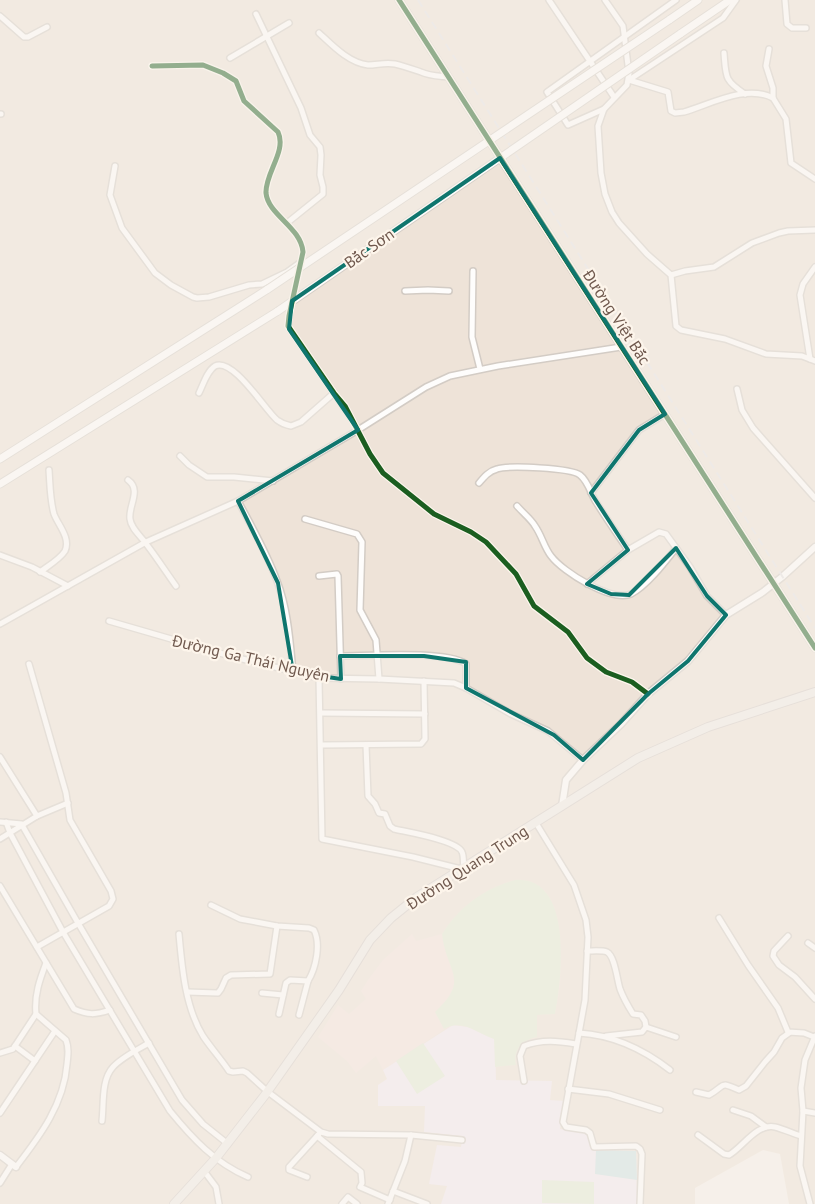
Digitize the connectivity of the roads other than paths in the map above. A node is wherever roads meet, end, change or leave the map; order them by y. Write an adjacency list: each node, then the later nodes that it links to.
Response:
1 (398, 0): 22 (street, Đường Việt Bắc)
2 (549, 0): 20 (street)
3 (606, 0): 16 (street)
4 (676, 0): 16 (street)
5 (698, 0): 47 (main road, Bắc Sơn, bridge)
6 (730, 0): 52 (main road, Bắc Sơn, bridge)
7 (736, 0): 23 (street)
8 (785, 0): 13 (street)
9 (256, 14): 15 (street)
10 (0, 16): 12 (street)
11 (289, 24): 15 (street)
12 (47, 27)
13 (806, 28)
14 (319, 33): 22 (street)
15 (267, 36): 19 (street); 30 (street)
16 (625, 37): 20 (street); 23 (street)
17 (769, 49): 26 (street)
18 (724, 53): 24 (street)
19 (230, 58)
20 (590, 61): 25 (street); 27 (street)
21 (152, 66): 30 (street)
22 (448, 77): 38 (street, Đường Việt Bắc)
23 (629, 80): 24 (street); 25 (street)
24 (745, 94): 26 (street)
25 (614, 97): 27 (street)
26 (773, 98): 29 (street)
27 (604, 109): 35 (street)
28 (115, 166): 32 (street)
29 (815, 179)
30 (287, 223): 32 (street)
31 (815, 230): 35 (street)
32 (301, 261): 43 (street)
33 (815, 267): 39 (street)
34 (473, 271): 40 (street)
35 (671, 274): 39 (street)
36 (449, 291): 37 (street)
37 (405, 292)
38 (621, 347): 40 (street); 44 (street, Đường Việt Bắc)
39 (812, 360)
40 (480, 369): 45 (street)
41 (737, 389): 54 (street)
42 (200, 393): 43 (street)
43 (334, 394): 45 (street)
44 (665, 414): 53 (street); 65 (street, Đường Việt Bắc)
45 (358, 430): 50 (street); 83 (street)
46 (180, 456): 50 (street)
47 (0, 459)
48 (49, 470): 63 (street)
49 (128, 480): 58 (street)
50 (274, 481): 55 (street)
51 (479, 483): 53 (street)
52 (0, 484)
53 (591, 493): 61 (street)
54 (815, 498)
55 (238, 502): 58 (street); 76 (street)
56 (517, 506): 66 (street)
57 (305, 518): 74 (street)
58 (146, 542): 67 (street); 68 (street)
59 (815, 547): 65 (street)
60 (676, 548): 61 (street); 66 (street); 69 (street)
61 (628, 550): 66 (street)
62 (0, 555): 63 (street)
63 (40, 572): 67 (street)
64 (319, 576): 73 (street)
65 (774, 583): 69 (street); 72 (street, Đường Việt Bắc)
66 (587, 584)
67 (68, 586): 71 (street)
68 (176, 586)
69 (726, 615): 83 (street)
70 (109, 621): 76 (street, Đường Ga Thái Nguyên)
71 (0, 624)
72 (815, 648)
73 (340, 656): 74 (street); 78 (street)
74 (378, 656): 79 (street); 81 (street)
75 (29, 664): 90 (street)
76 (293, 672): 77 (street, Đường Ga Thái Nguyên)
77 (319, 678): 78 (street, Đường Ga Thái Nguyên); 84 (street)
78 (341, 679): 79 (street, Đường Ga Thái Nguyên)
79 (379, 679): 80 (street, Đường Ga Thái Nguyên)
80 (424, 681): 81 (street, Đường Ga Thái Nguyên); 85 (street)
81 (466, 688): 89 (street, Đường Ga Thái Nguyên)
82 (815, 692): 91 (main road, Đường Quang Trung)
83 (648, 694): 89 (street)
84 (321, 713): 85 (street); 86 (street)
85 (425, 714): 87 (street)
86 (322, 745): 87 (street); 98 (street)
87 (366, 745): 98 (street)
88 (0, 757): 92 (street)
89 (583, 760): 91 (street)
90 (68, 803): 92 (street); 102 (street)
91 (562, 806): 94 (main road, Đường Quang Trung)
92 (37, 816): 95 (street)
93 (3, 822): 95 (street); 96 (street)
94 (536, 823): 98 (main road, Đường Quang Trung); 110 (street)
95 (22, 824): 96 (street); 102 (street)
96 (10, 833): 97 (street); 104 (street)
97 (0, 839)
98 (462, 869): 137 (main road, Đường Quang Trung)
99 (0, 886): 108 (street)
100 (211, 904): 103 (street)
101 (719, 918): 124 (street)
102 (78, 923): 104 (street); 128 (street)
103 (277, 926): 112 (street); 113 (street)
104 (63, 932): 108 (street); 117 (street)
105 (179, 934): 113 (street)
106 (788, 936): 116 (street)
107 (808, 943): 109 (street)
108 (38, 947): 111 (street)
109 (815, 948)
110 (587, 951): 121 (street); 123 (street)
111 (46, 963): 117 (street); 118 (street)
112 (308, 981): 115 (street); 120 (street)
113 (188, 992): 137 (street)
114 (262, 993): 115 (street)
115 (283, 995): 119 (street)
116 (815, 999)
117 (110, 1010): 131 (street)
118 (36, 1014): 122 (street); 130 (street)
119 (279, 1014)
120 (299, 1015)
121 (646, 1027): 125 (street); 127 (street)
122 (55, 1031): 133 (street); 154 (street)
123 (579, 1033): 125 (street); 129 (street)
124 (789, 1033): 126 (street); 138 (street)
125 (606, 1036): 134 (street)
126 (815, 1036): 141 (street)
127 (676, 1037)
128 (148, 1042): 131 (street); 151 (street)
129 (576, 1044): 135 (street); 136 (street)
130 (15, 1046): 132 (street); 133 (street)
131 (134, 1051): 144 (street); 153 (street)
132 (0, 1053)
133 (35, 1061): 142 (street)
134 (670, 1070)
135 (524, 1081)
136 (568, 1089): 139 (street); 166 (street)
137 (268, 1092): 146 (street); 151 (main road, Đường Quang Trung)
138 (696, 1092)
139 (660, 1110)
140 (733, 1110): 145 (street)
141 (803, 1111): 143 (street); 149 (street)
142 (0, 1113)
143 (815, 1113)
144 (102, 1121)
145 (766, 1127): 147 (street); 149 (street)
146 (319, 1134): 148 (street); 157 (street); 160 (street)
147 (698, 1134)
148 (411, 1135): 150 (street); 159 (street)
149 (801, 1136): 167 (street)
150 (462, 1140)
151 (228, 1144): 153 (main road, Đường Quang Trung)
152 (0, 1155): 154 (street)
153 (216, 1158): 155 (main road, Đường Quang Trung); 156 (street)
154 (14, 1166): 158 (street)
155 (204, 1171): 161 (main road, Đường Quang Trung); 162 (street)
156 (248, 1177)
157 (308, 1177)
158 (0, 1183)
159 (393, 1191): 160 (street); 165 (street)
160 (389, 1202)
161 (174, 1204)
162 (219, 1204)
163 (342, 1204): 164 (street)
164 (357, 1204)
165 (427, 1204)
166 (640, 1204)
167 (810, 1204)

